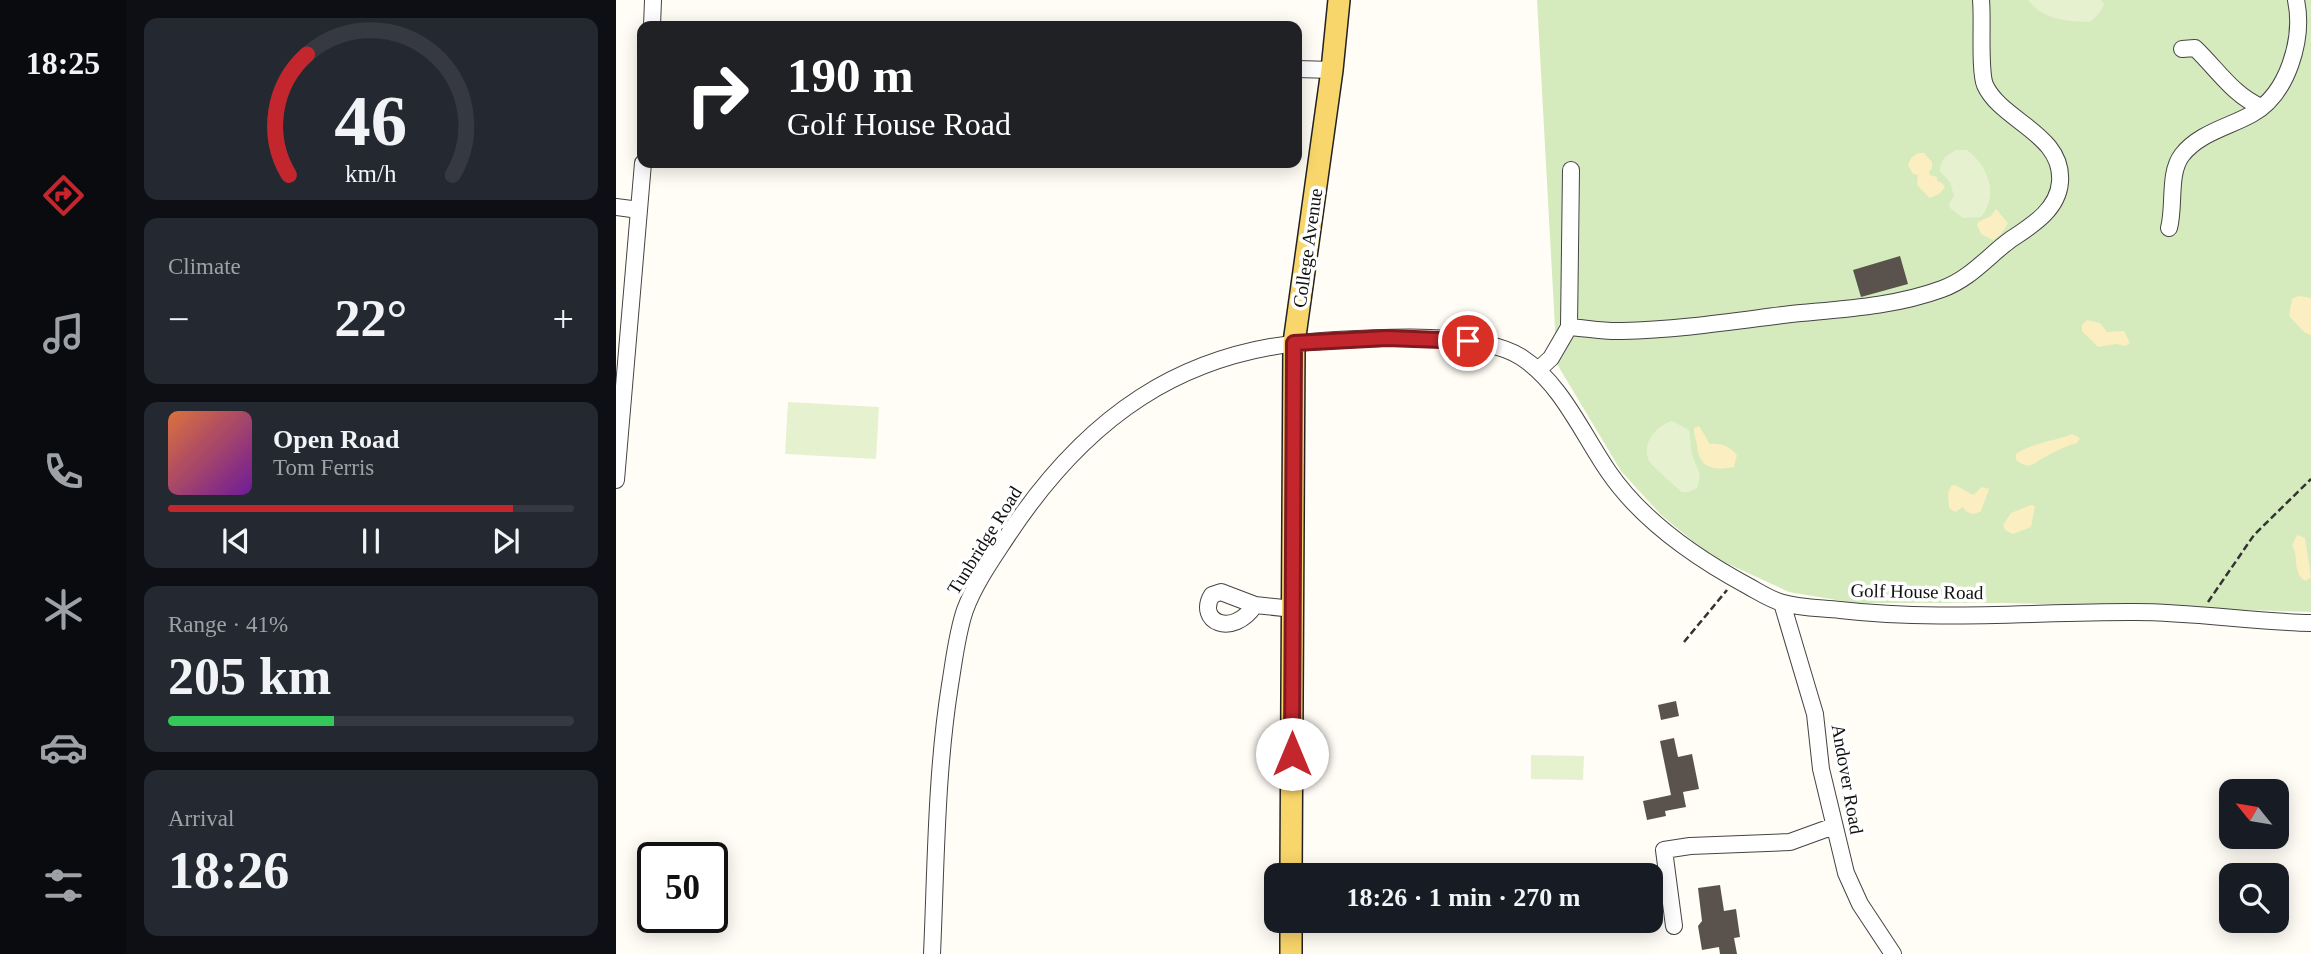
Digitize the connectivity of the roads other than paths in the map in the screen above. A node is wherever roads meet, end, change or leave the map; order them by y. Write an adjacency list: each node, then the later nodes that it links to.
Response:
1 (653, 0): 6 (street)
2 (1339, 0): 9 (main road, College Avenue)
3 (1981, 0): 16 (street)
4 (2302, 0): 5 (street); 10 (street)
5 (2311, 2)
6 (652, 21)
7 (2182, 49): 10 (street)
8 (1302, 69): 9 (street)
9 (1332, 70): 17 (main road, College Avenue)
10 (2261, 107): 15 (street)
11 (643, 168): 14 (street)
12 (1571, 170): 16 (street)
13 (616, 207): 14 (street)
14 (639, 210): 19 (street)
15 (2169, 228)
16 (1569, 327): 18 (street)
17 (1294, 343): 18 (street, Golf House Road); 22 (main road, College Avenue); 28 (street, Tunbridge Road)
18 (1538, 370): 20 (street, Golf House Road)
19 (616, 480)
20 (1782, 603): 23 (street, Golf House Road); 24 (street, Andover Road)
21 (1255, 606): 22 (street)
22 (1293, 609): 25 (main road, College Avenue)
23 (2311, 623)
24 (1834, 826): 26 (street); 30 (street, Andover Road)
25 (1292, 863)
26 (1674, 926)
27 (1291, 933): 29 (main road)
28 (932, 954)
29 (1291, 954)
30 (1893, 954)

